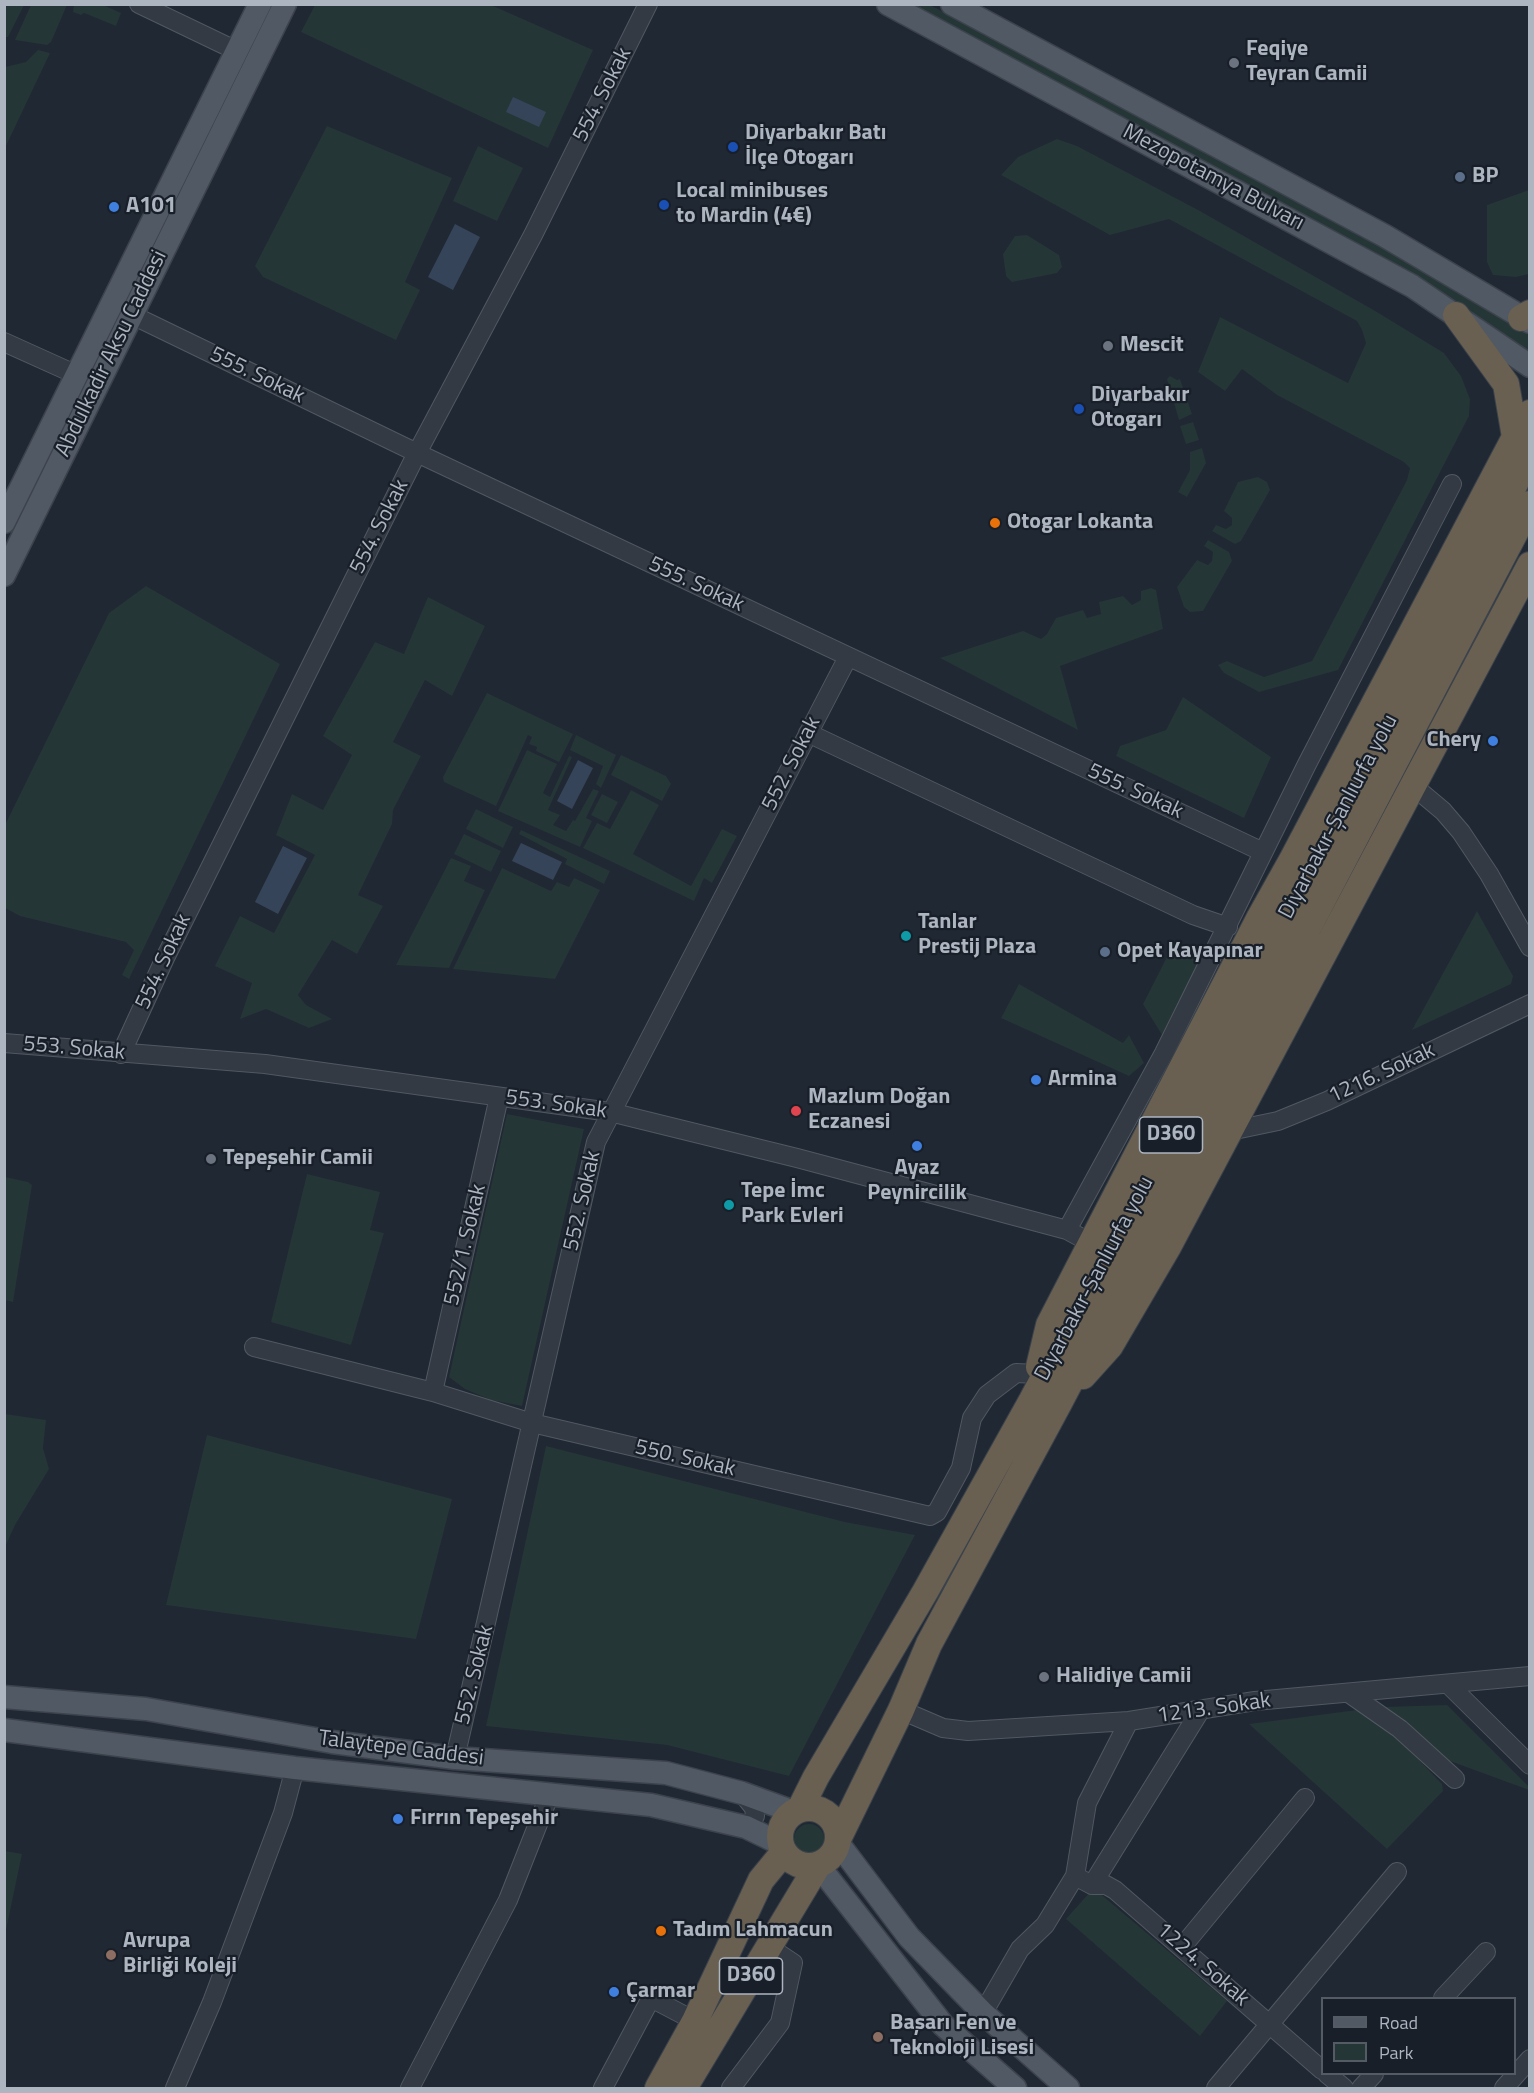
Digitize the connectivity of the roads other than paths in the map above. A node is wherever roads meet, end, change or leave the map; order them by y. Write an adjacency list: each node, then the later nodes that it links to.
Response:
1 (139, 4): 7 (street)
2 (260, 4): 7 (main road, Abdulkadir Aksu Caddesi)
3 (285, 4): 8 (main road, Abdulkadir Aksu Caddesi)
4 (648, 4): 16 (street, 554. Sokak)
5 (888, 4): 9 (main road, Mezopotamya Bulvarı)
6 (952, 4): 10 (main road, Mezopotamya Bulvarı)
7 (237, 51): 13 (main road, Abdulkadir Aksu Caddesi)
8 (130, 314): 16 (street, 555. Sokak); 21 (main road, Abdulkadir Aksu Caddesi)
9 (1456, 315): 12 (main road, Mezopotamya Bulvarı); 15 (highway)
10 (1527, 318)
11 (4, 342): 13 (street)
12 (1530, 366)
13 (77, 375): 19 (main road, Abdulkadir Aksu Caddesi)
14 (1530, 413): 15 (highway)
15 (1525, 439): 35 (highway); 39 (highway, Diyarbakır-Şanlıurfa yolu / D360)
16 (417, 453): 22 (street, 555. Sokak); 30 (street, 554. Sokak)
17 (1452, 484): 25 (street)
18 (1530, 504): 40 (highway, Diyarbakır-Şanlıurfa yolu / D360)
19 (4, 522)
20 (1530, 565): 24 (highway)
21 (4, 575)
22 (848, 657): 23 (street, 552. Sokak); 25 (street, 555. Sokak)
23 (808, 733): 26 (street); 32 (street, 552. Sokak)
24 (1412, 784): 27 (street); 33 (highway)
25 (1263, 852): 26 (street)
26 (1228, 927): 34 (street)
27 (1530, 947)
28 (1530, 1004): 33 (street, 1216. Sokak)
29 (5, 1043): 30 (street, 553. Sokak)
30 (121, 1054): 31 (street, 553. Sokak)
31 (499, 1097): 32 (street, 553. Sokak); 38 (street, 552/1. Sokak)
32 (610, 1112): 34 (street, 553. Sokak); 41 (street, 552. Sokak)
33 (1230, 1131): 40 (highway)
34 (1066, 1230): 35 (street, 553. Sokak)
35 (1091, 1243): 37 (highway)
36 (254, 1347): 38 (street, 550. Sokak)
37 (1037, 1374): 39 (highway); 41 (street, 550. Sokak)
38 (433, 1392): 41 (street, 550. Sokak)
39 (1032, 1400): 57 (highway, Diyarbakır-Şanlıurfa yolu / D360)
40 (1059, 1403): 46 (highway, Diyarbakır-Şanlıurfa yolu / D360)
41 (532, 1423): 50 (street, 552. Sokak)
42 (1530, 1676): 43 (street, 1213. Sokak)
43 (1448, 1684): 44 (street, 1213. Sokak); 51 (street)
44 (1350, 1694): 47 (street, 1213. Sokak); 53 (street)
45 (4, 1697): 50 (main road, Talaytepe Caddesi)
46 (901, 1710): 48 (street, 1213. Sokak); 59 (highway, Diyarbakır-Şanlıurfa yolu / D360)
47 (1200, 1711): 48 (street, 1213. Sokak); 64 (street)
48 (1130, 1721): 63 (street)
49 (4, 1730): 52 (main road)
50 (454, 1758): 54 (main road, Talaytepe Caddesi)
51 (1530, 1765)
52 (296, 1768): 55 (main road); 78 (street)
53 (1455, 1779)
54 (742, 1793): 57 (main road, Talaytepe Caddesi); 58 (street)
55 (549, 1796): 58 (main road); 79 (street)
56 (1305, 1798): 66 (street)
57 (797, 1810): 59 (highway); 60 (highway)
58 (735, 1824): 60 (main road)
59 (838, 1841): 61 (highway); 69 (main road)
60 (782, 1848): 61 (highway); 70 (highway, D360)
61 (818, 1865): 65 (highway, D360); 84 (main road)
62 (1397, 1872): 71 (street)
63 (1075, 1876): 64 (street, 1224. Sokak); 69 (street)
64 (1092, 1885): 66 (street, 1224. Sokak)
65 (769, 1947): 82 (highway, D360); 83 (street)
66 (1182, 1947): 71 (street, 1224. Sokak)
67 (1486, 1952): 68 (street)
68 (1444, 1997)
69 (983, 2013): 85 (main road)
70 (695, 2021): 80 (street); 81 (highway, D360)
71 (1270, 2024): 73 (street, 1224. Sokak); 86 (street)
72 (1530, 2059): 77 (street)
73 (1321, 2068)
74 (1329, 2075): 87 (street)
75 (1372, 2075): 88 (street)
76 (1516, 2075): 89 (street)
77 (1516, 2075)
78 (175, 2088)
79 (410, 2088)
80 (603, 2088)
81 (658, 2088)
82 (684, 2088)
83 (731, 2088)
84 (1015, 2088)
85 (1068, 2088)
86 (1216, 2088)
87 (1344, 2088)
88 (1361, 2088)
89 (1504, 2088)

